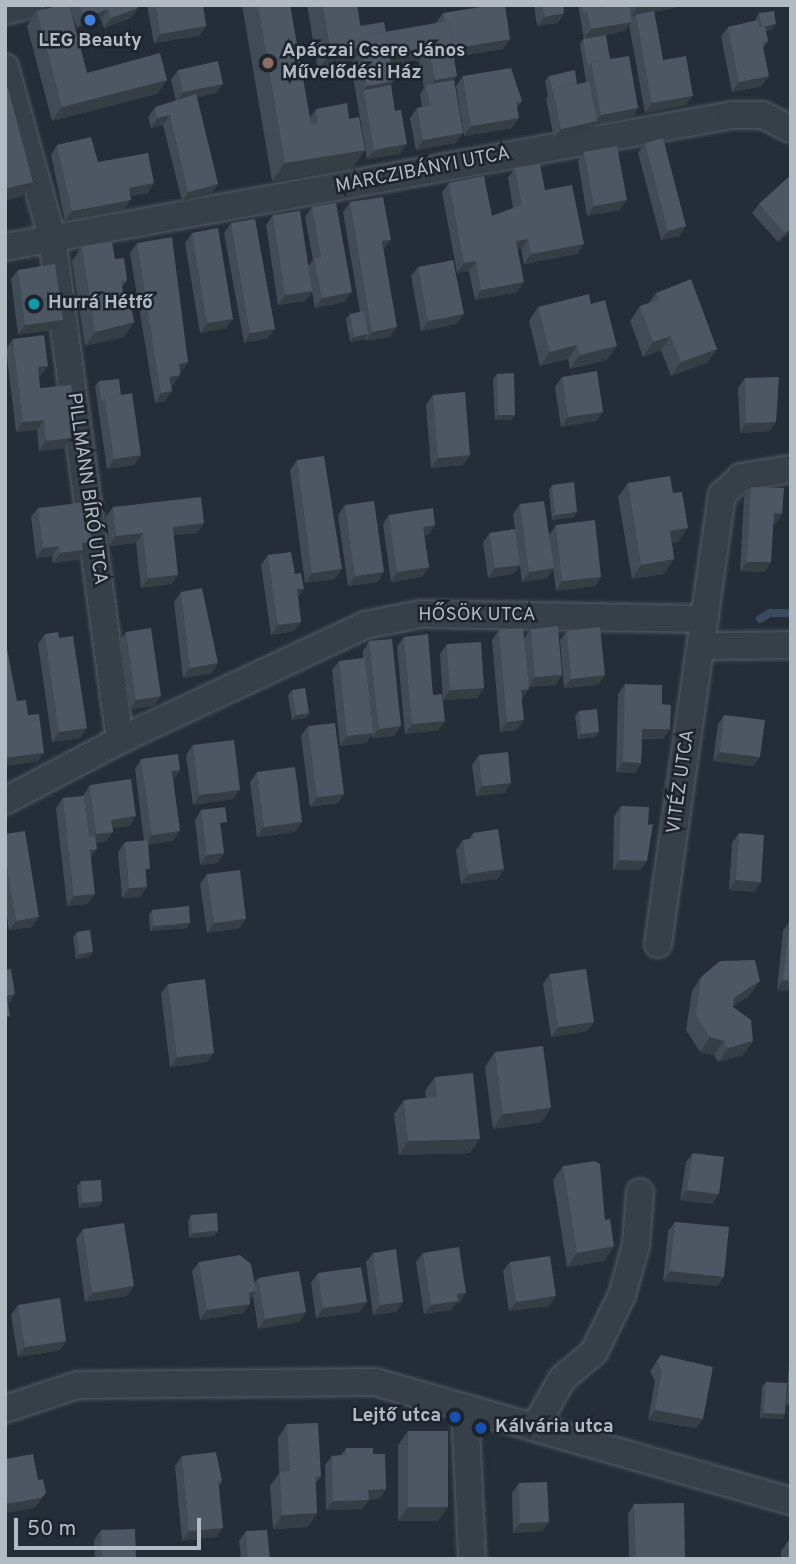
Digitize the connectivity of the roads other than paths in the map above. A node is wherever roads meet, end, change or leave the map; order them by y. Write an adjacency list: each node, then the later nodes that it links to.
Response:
1 (29, 5): 2 (street)
2 (5, 11)
3 (5, 67): 5 (street, PILLMANN BÍRÓ UTCA)
4 (791, 129): 5 (street, MARCZIBÁNYI UTCA)
5 (52, 238): 6 (street, MARCZIBÁNYI UTCA); 11 (street, PILLMANN BÍRÓ UTCA)
6 (5, 247)
7 (791, 469): 8 (street)
8 (705, 619): 10 (street, VITÉZ UTCA); 11 (street, HŐSÖK UTCA)
9 (791, 645): 10 (street)
10 (701, 646): 13 (street, VITÉZ UTCA)
11 (120, 740): 12 (street, HŐSÖK UTCA)
12 (5, 801)
13 (658, 944)
14 (639, 1192): 17 (street)
15 (465, 1408): 16 (street); 17 (street); 19 (street)
16 (5, 1409)
17 (535, 1427): 18 (street)
18 (791, 1501)
19 (472, 1559)

